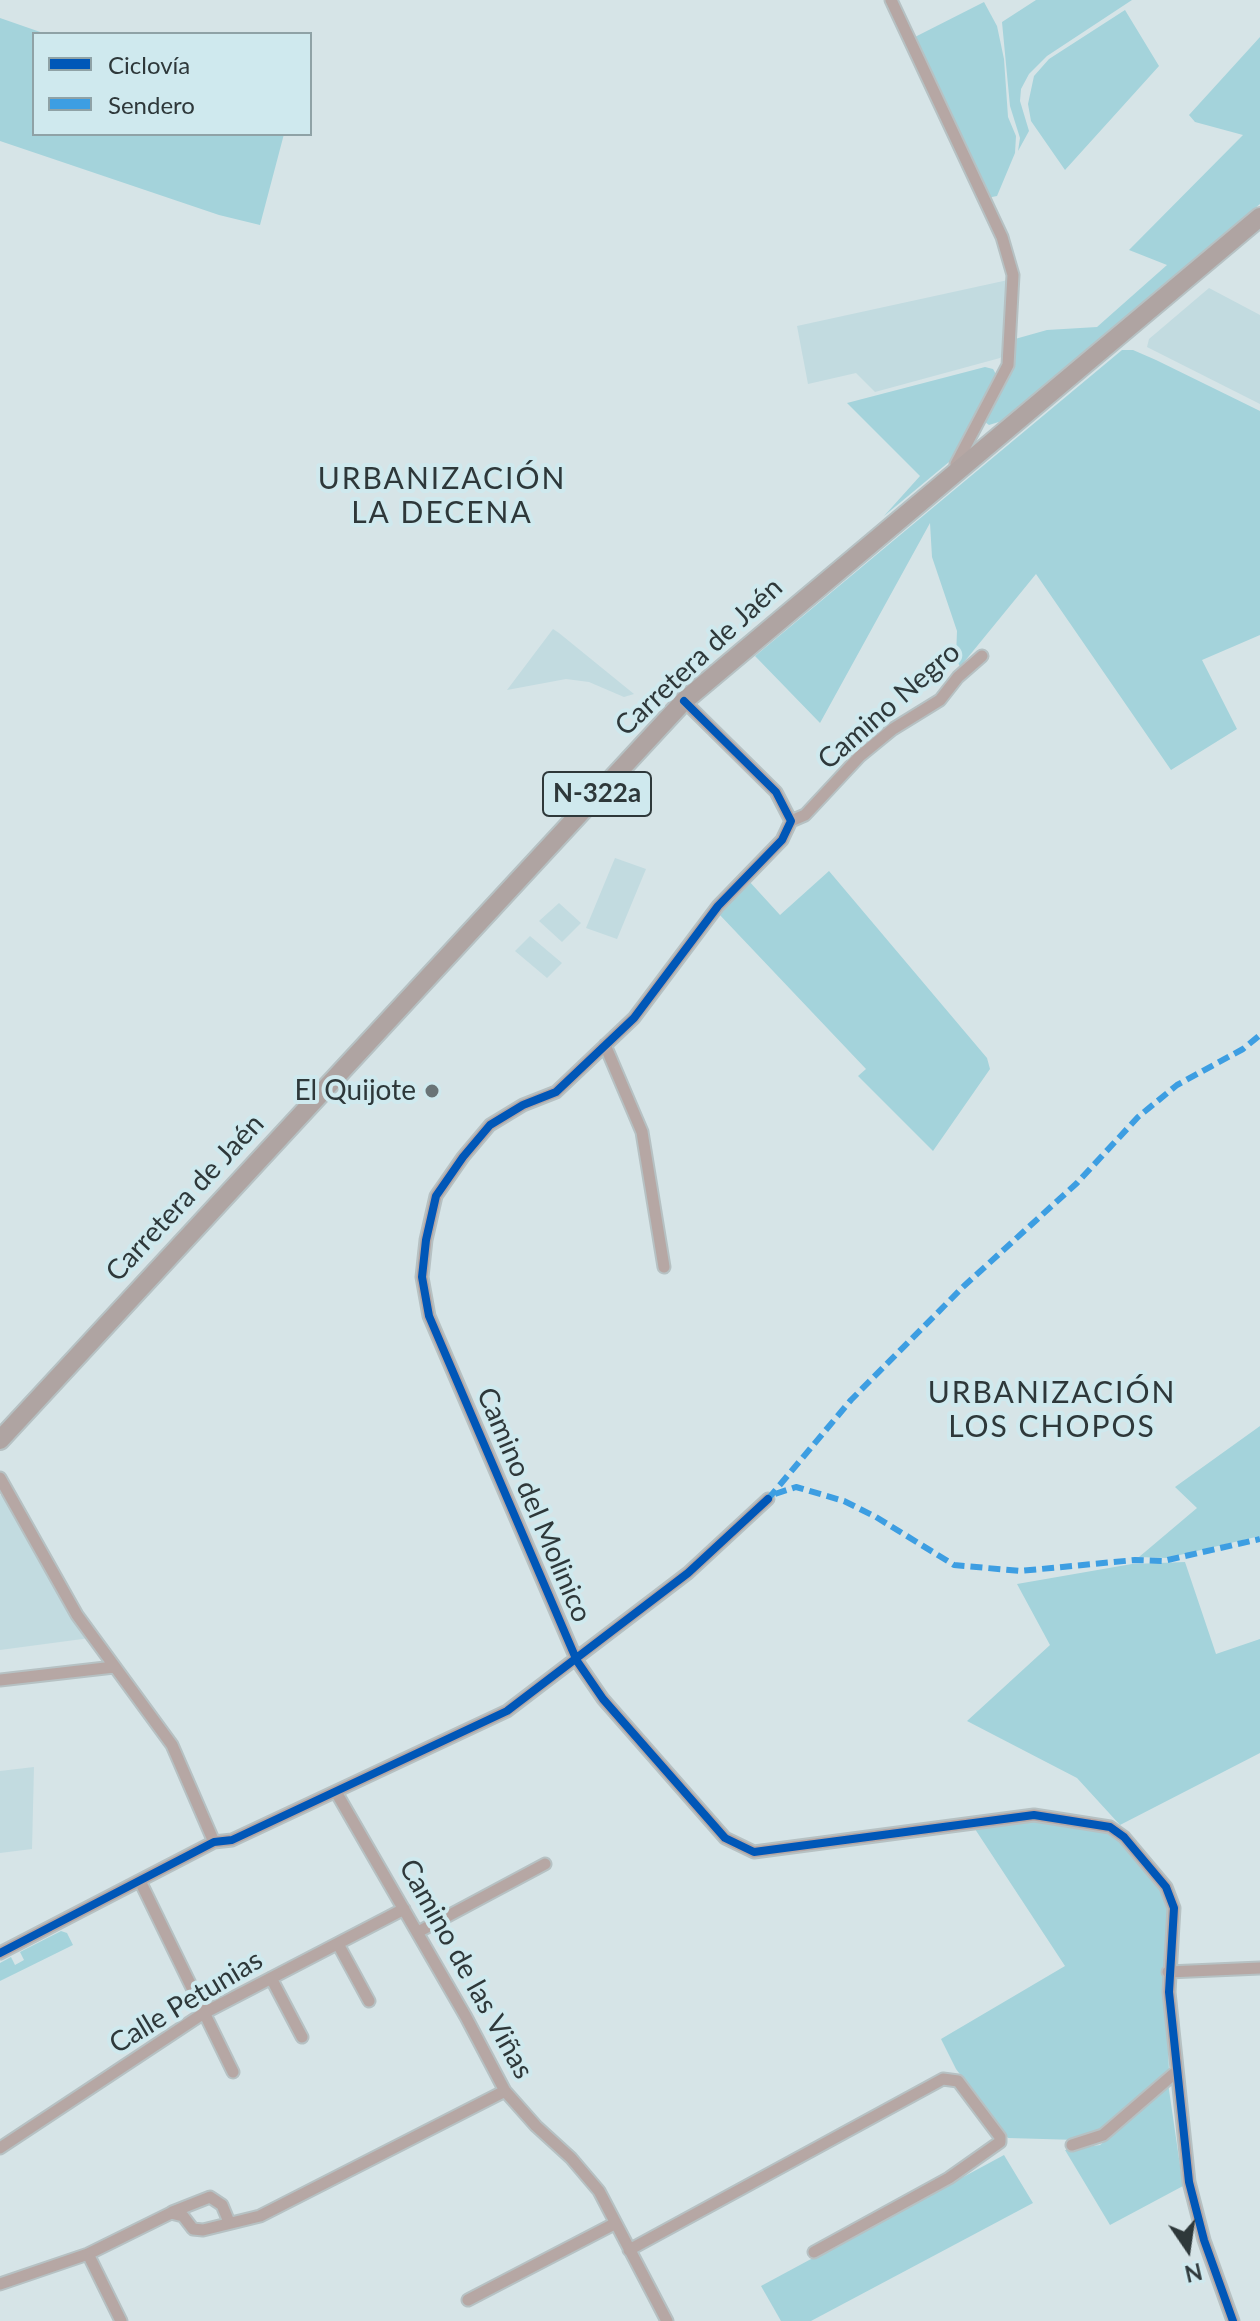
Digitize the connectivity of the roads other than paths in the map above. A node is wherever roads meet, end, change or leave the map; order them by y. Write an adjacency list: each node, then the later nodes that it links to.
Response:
1 (891, 0): 3 (street)
2 (1260, 217): 3 (highway, Carretera de Jaén / N-322a)
3 (938, 486): 5 (highway, Carretera de Jaén / N-322a)
4 (982, 656): 6 (street, Camino Negro)
5 (684, 701): 6 (street); 9 (highway, Carretera de Jaén / N-322a)
6 (791, 821): 7 (street, Camino del Molinico)
7 (605, 1045): 8 (street); 12 (street, Camino del Molinico)
8 (664, 1267)
9 (0, 1440)
10 (0, 1478): 13 (street)
11 (768, 1499): 12 (street)
12 (577, 1661): 15 (street); 24 (street, Camino del Molinico)
13 (114, 1667): 14 (street); 16 (street)
14 (0, 1680)
15 (336, 1792): 16 (street); 19 (street, Camino de las Viñas)
16 (214, 1842): 18 (street)
17 (545, 1864): 20 (street)
18 (140, 1881): 22 (street); 27 (street)
19 (404, 1909): 20 (street, Camino de las Viñas); 21 (street, Calle Petunias)
20 (418, 1932): 31 (street, Camino de las Viñas)
21 (338, 1944): 25 (street, Calle Petunias); 26 (street)
22 (0, 1953)
23 (1260, 1968): 24 (street)
24 (1168, 1972): 30 (street, Camino del Molinico)
25 (271, 1978): 27 (street, Calle Petunias); 28 (street)
26 (369, 2001)
27 (204, 2013): 29 (street); 33 (street, Calle Petunias)
28 (302, 2037)
29 (233, 2072)
30 (1176, 2072): 32 (street); 44 (street, Camino del Molinico)
31 (505, 2091): 35 (street); 36 (street, Camino de las Viñas)
32 (1072, 2145)
33 (0, 2148)
34 (171, 2213): 35 (street); 35 (street); 39 (street)
35 (229, 2222)
36 (614, 2224): 37 (street, Camino de las Viñas); 41 (street)
37 (629, 2250): 38 (street); 43 (street, Camino de las Viñas)
38 (814, 2252)
39 (88, 2254): 40 (street); 42 (street)
40 (0, 2284)
41 (468, 2300)
42 (121, 2321)
43 (667, 2321)
44 (1233, 2321)

